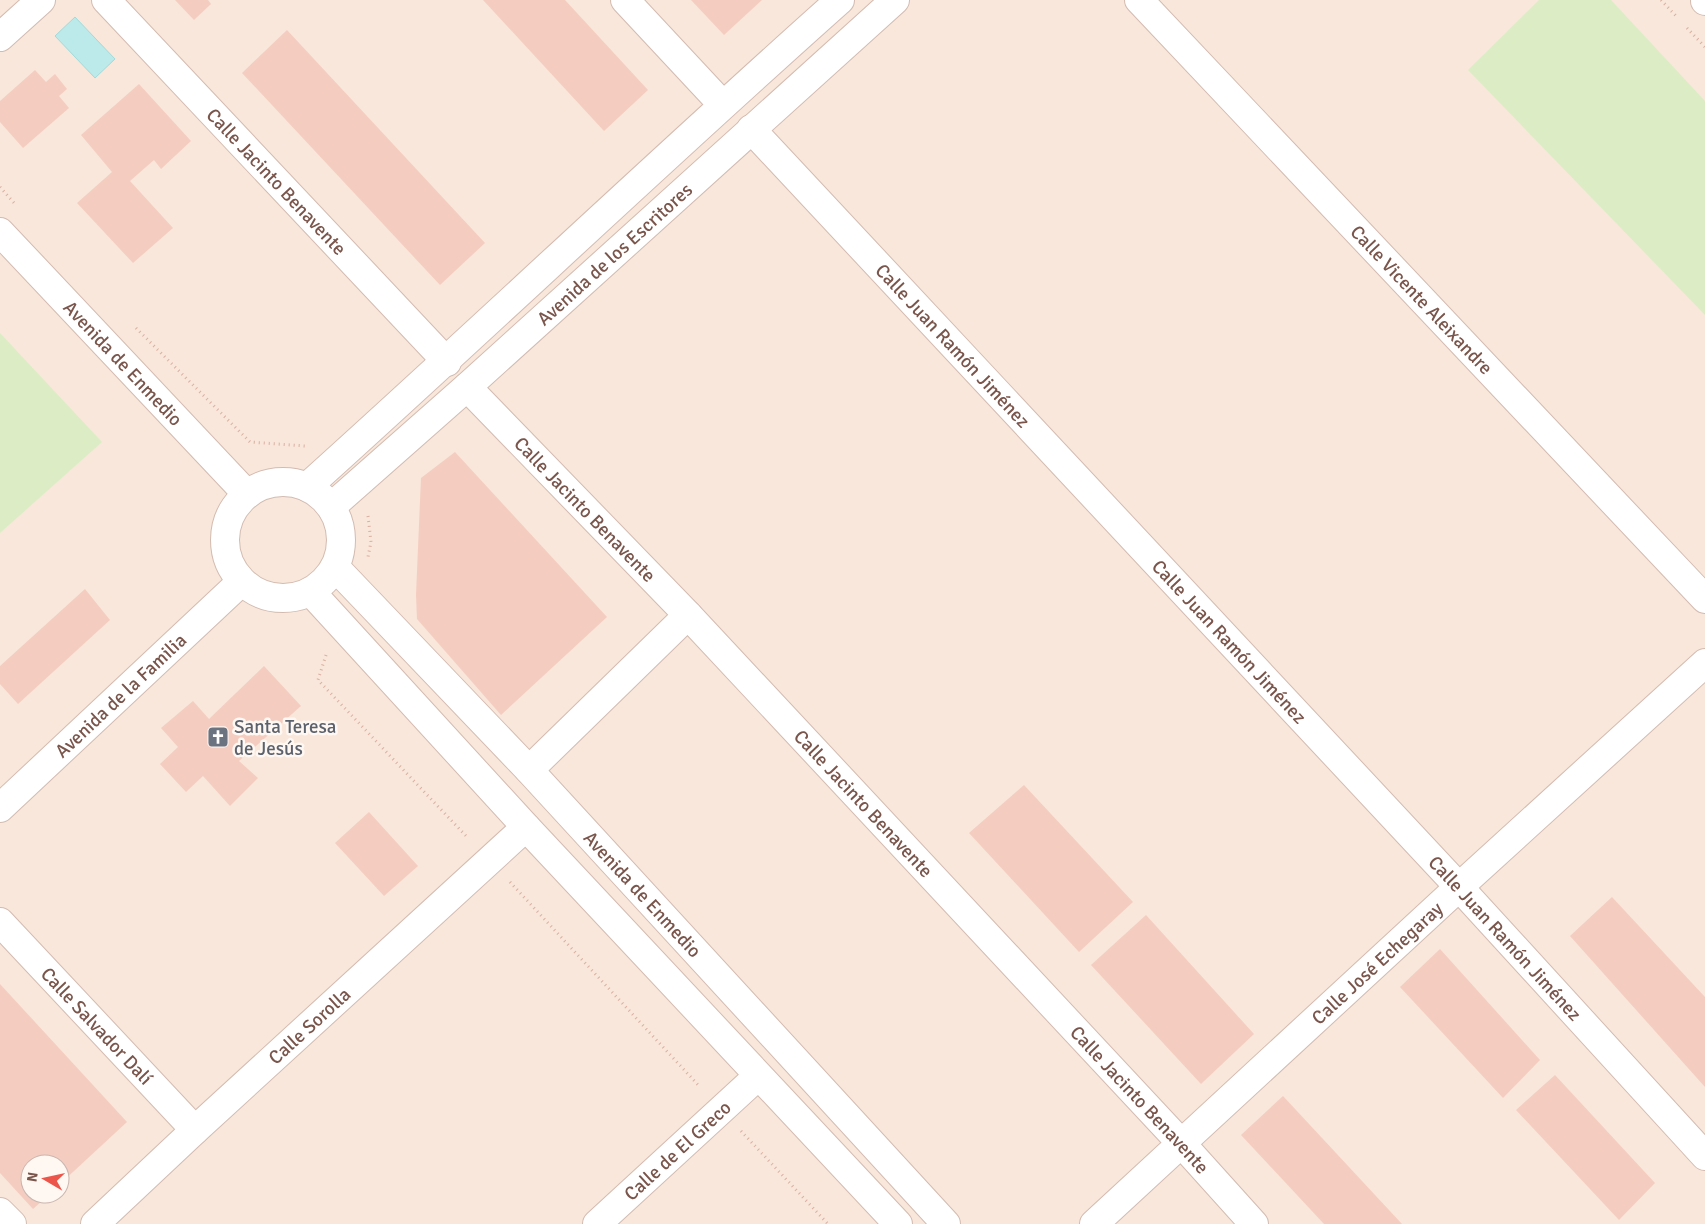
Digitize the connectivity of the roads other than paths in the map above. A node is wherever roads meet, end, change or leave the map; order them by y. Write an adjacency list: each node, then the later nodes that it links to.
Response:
1 (41, 0): 7 (street)
2 (106, 0): 11 (street, Calle Jacinto Benavente)
3 (625, 0): 8 (street)
4 (840, 0): 8 (street, Avenida de los Escritores)
5 (895, 0): 9 (street, Avenida de los Escritores)
6 (1139, 0): 19 (street, Calle Vicente Aleixandre)
7 (0, 37)
8 (722, 104): 11 (street, Avenida de los Escritores)
9 (752, 130): 12 (street, Avenida de los Escritores); 25 (street, Calle Juan Ramón Jiménez)
10 (0, 232): 14 (street, Avenida de Enmedio)
11 (447, 362): 13 (street, Avenida de los Escritores)
12 (467, 387): 15 (street, Avenida de los Escritores); 20 (street, Calle Jacinto Benavente)
13 (307, 487): 14 (street); 15 (street)
14 (247, 494): 17 (street)
15 (331, 507): 16 (street)
16 (335, 567): 18 (street); 22 (street, Avenida de Enmedio)
17 (241, 582): 18 (street); 23 (street, Avenida de la Familia)
18 (311, 592): 24 (street, Avenida de Enmedio)
19 (1705, 599)
20 (688, 615): 22 (street); 29 (street, Calle Jacinto Benavente)
21 (1705, 663): 25 (street, Calle José Echegaray)
22 (529, 770): 36 (street, Avenida de Enmedio)
23 (0, 808)
24 (526, 827): 27 (street, Avenida de Enmedio); 28 (street, Calle Sorolla)
25 (1459, 887): 29 (street, Calle José Echegaray); 30 (street, Calle Juan Ramón Jiménez)
26 (0, 922): 28 (street, Calle Salvador Dalí)
27 (758, 1076): 34 (street, Calle de El Greco); 35 (street, Avenida de Enmedio)
28 (195, 1130): 33 (street, Calle Sorolla)
29 (1180, 1143): 37 (street, Calle José Echegaray); 38 (street, Calle Jacinto Benavente)
30 (1705, 1156)
31 (0, 1212): 32 (street)
32 (12, 1224)
33 (95, 1224)
34 (597, 1224)
35 (898, 1224)
36 (946, 1224)
37 (1094, 1224)
38 (1254, 1224)

